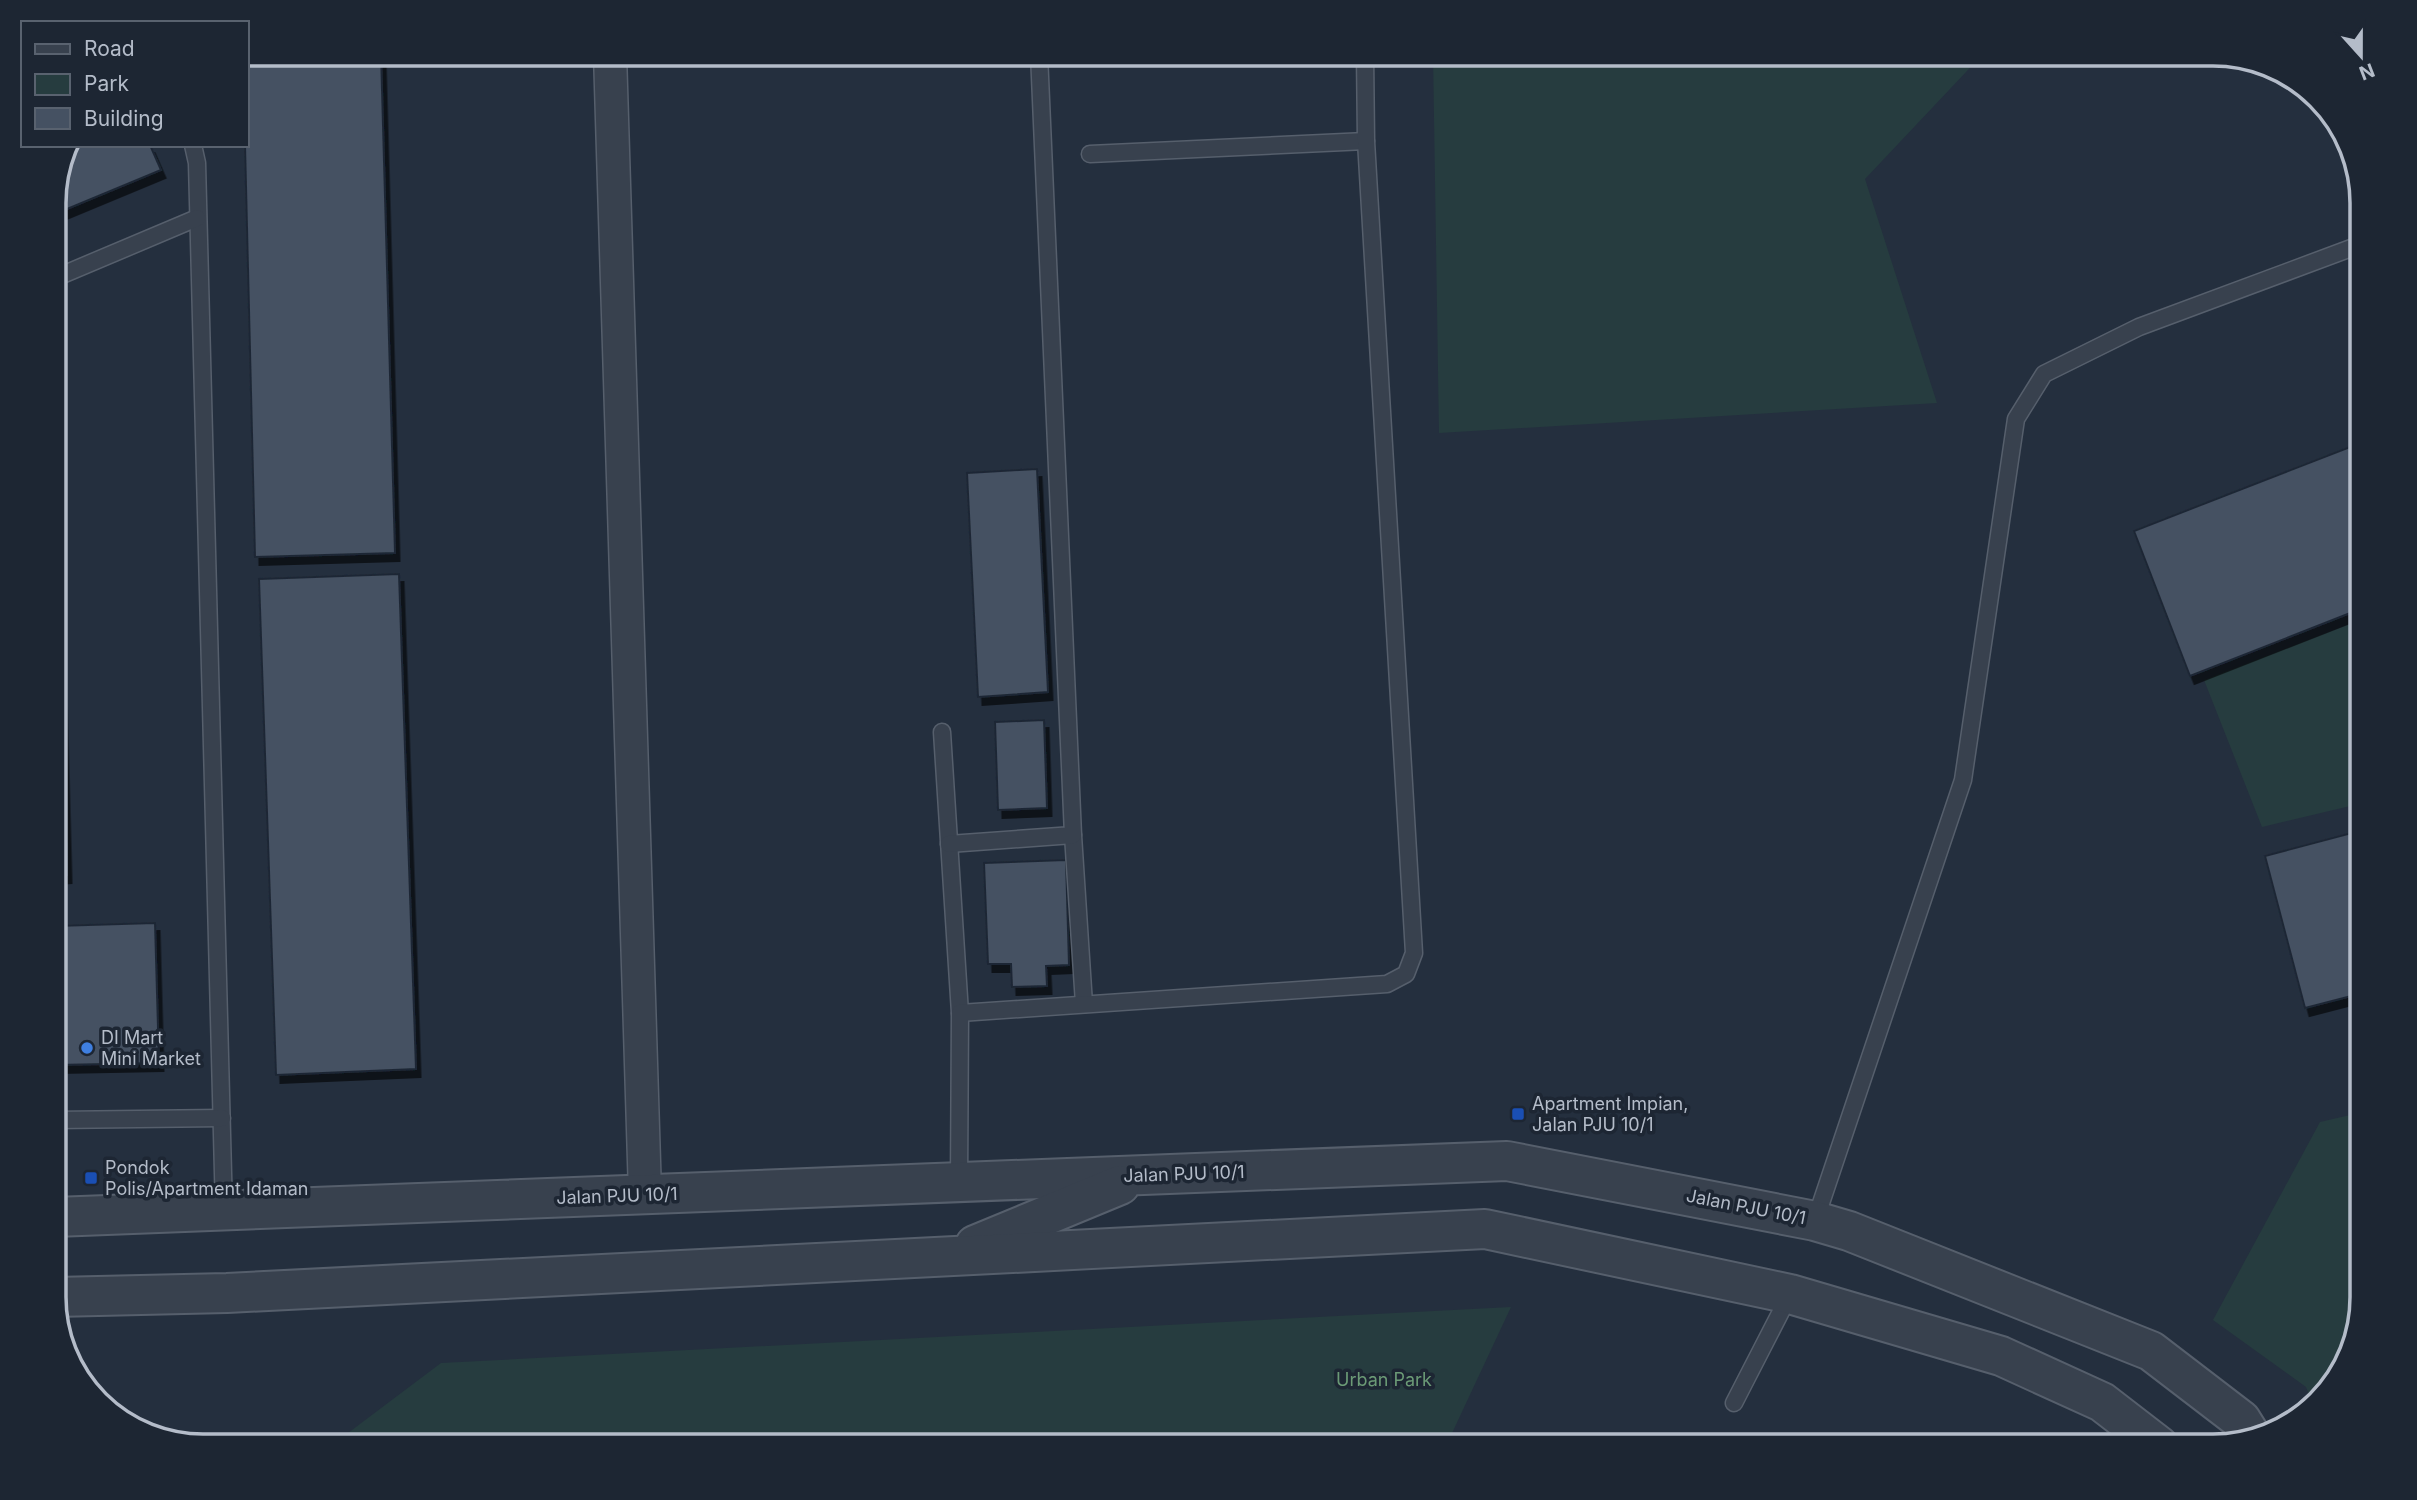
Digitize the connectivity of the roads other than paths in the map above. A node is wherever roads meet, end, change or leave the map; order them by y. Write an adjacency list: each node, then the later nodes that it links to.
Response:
1 (610, 66): 19 (street)
2 (1040, 66): 11 (lane)
3 (1365, 66): 4 (lane)
4 (1366, 141): 6 (lane); 13 (lane)
5 (193, 147): 7 (lane)
6 (1090, 154)
7 (197, 218): 9 (lane); 15 (lane)
8 (2350, 248): 22 (lane)
9 (67, 273)
10 (942, 732): 12 (lane)
11 (1073, 835): 12 (lane); 13 (lane)
12 (949, 844): 14 (lane)
13 (1084, 1004): 14 (lane)
14 (961, 1013): 18 (lane)
15 (222, 1118): 16 (lane); 20 (lane)
16 (67, 1120)
17 (1142, 1176): 18 (street, Jalan PJU 10/1); 22 (street, Jalan PJU 10/1); 23 (street)
18 (960, 1183): 19 (street, Jalan PJU 10/1)
19 (645, 1194): 20 (street, Jalan PJU 10/1)
20 (224, 1212): 21 (street, Jalan PJU 10/1)
21 (67, 1217)
22 (1815, 1221): 27 (street, Jalan PJU 10/1)
23 (951, 1256): 24 (street); 25 (street)
24 (1790, 1294): 26 (lane); 28 (street)
25 (67, 1297)
26 (1734, 1403)
27 (2248, 1429)
28 (2143, 1434)

